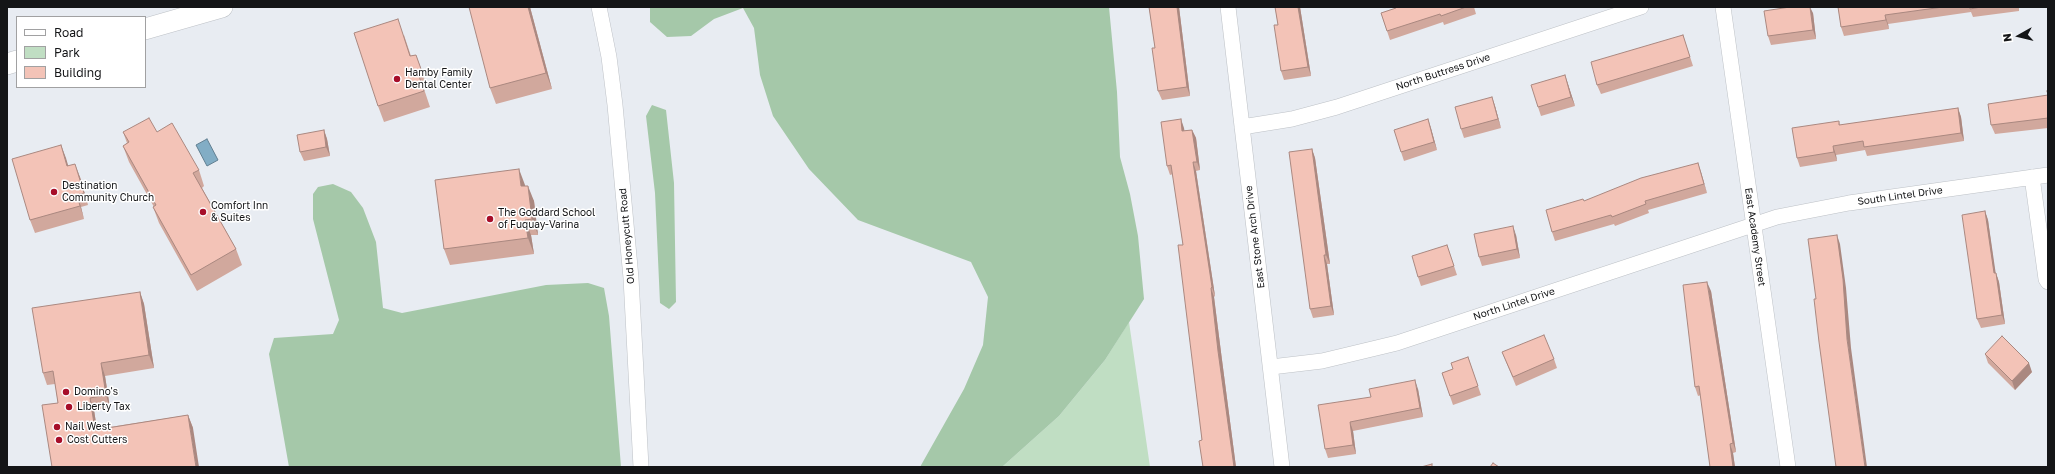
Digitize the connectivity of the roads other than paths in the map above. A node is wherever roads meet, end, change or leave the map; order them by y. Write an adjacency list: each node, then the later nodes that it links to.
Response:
1 (222, 7): 6 (street)
2 (599, 7): 13 (street, Old Honeycutt Road)
3 (1228, 7): 7 (street, East Stone Arch Drive)
4 (1641, 7): 7 (street, North Buttress Drive)
5 (1723, 7): 10 (street, East Academy Street)
6 (146, 29)
7 (1242, 126): 12 (street, East Stone Arch Drive)
8 (2048, 175): 9 (street, South Lintel Drive)
9 (2032, 177): 10 (street, South Lintel Drive); 11 (street)
10 (1754, 224): 12 (street, North Lintel Drive); 15 (street, East Academy Street)
11 (2048, 282)
12 (1271, 367): 14 (street, East Stone Arch Drive)
13 (641, 467)
14 (1282, 467)
15 (1788, 467)

